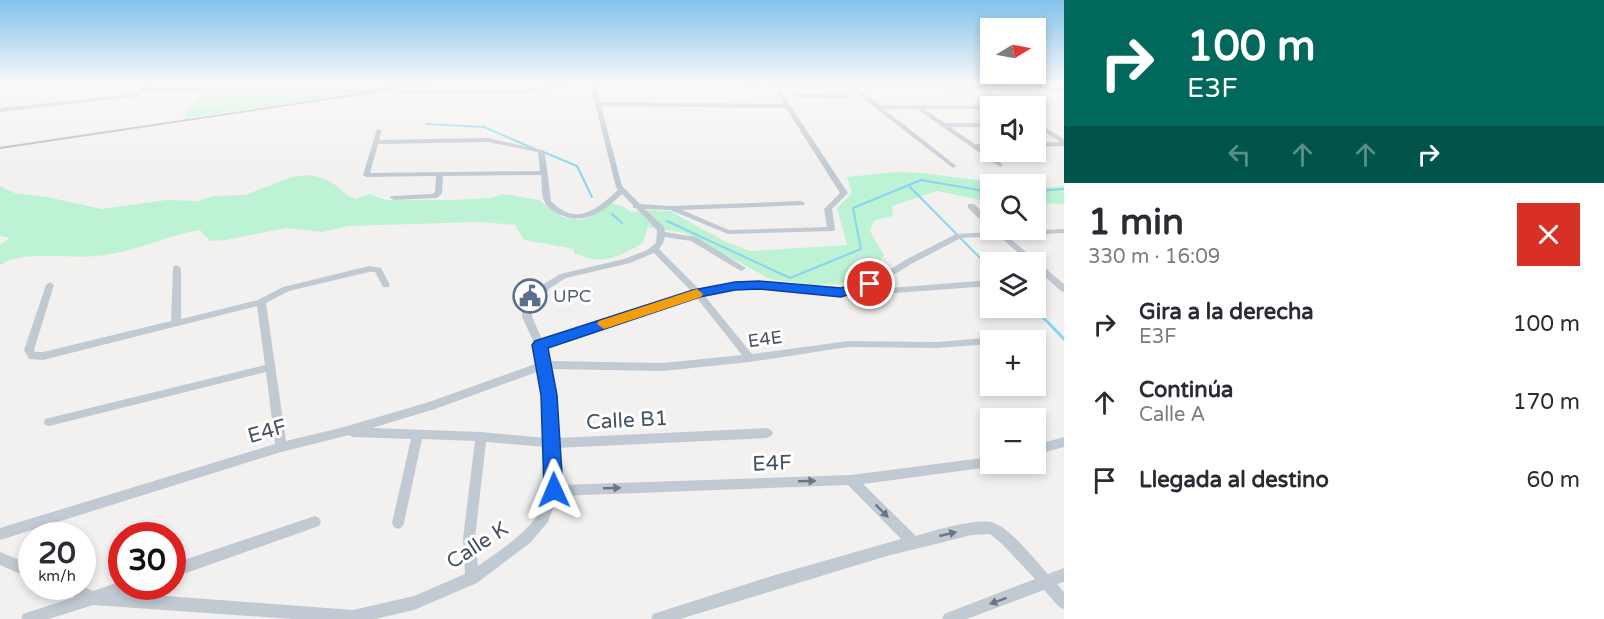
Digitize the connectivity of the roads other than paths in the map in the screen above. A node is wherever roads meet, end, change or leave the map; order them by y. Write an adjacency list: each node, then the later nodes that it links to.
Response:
1 (600, 113): 18 (street)
2 (793, 113): 23 (street)
3 (885, 113): 15 (street)
4 (926, 113): 6 (street)
5 (980, 125): 6 (street)
6 (944, 126): 12 (street)
7 (379, 130): 9 (street)
8 (1046, 131): 10 (street)
9 (376, 142): 16 (street); 17 (street)
10 (1064, 143): 11 (street)
11 (1046, 144)
12 (973, 146): 13 (street); 14 (street)
13 (980, 146)
14 (1000, 165)
15 (953, 166)
16 (543, 173): 17 (street); 18 (street)
17 (440, 175): 19 (street)
18 (622, 191): 22 (street)
19 (394, 198)
20 (801, 203): 23 (street)
21 (971, 206): 24 (street)
22 (638, 208): 23 (street); 28 (street)
23 (671, 208)
24 (980, 215)
25 (1060, 231): 27 (street)
26 (980, 233): 38 (street)
27 (1064, 238)
28 (659, 239): 32 (street); 39 (street); 43 (street, Calle K)
29 (1007, 240): 30 (street)
30 (1021, 252)
31 (177, 268): 41 (street)
32 (742, 268)
33 (1046, 273): 37 (street)
34 (980, 284): 38 (street)
35 (50, 285): 41 (street)
36 (386, 285): 40 (street)
37 (1064, 289)
38 (841, 292): 39 (street)
39 (698, 293): 43 (street); 44 (street)
40 (261, 302): 41 (street); 46 (street)
41 (176, 323)
42 (980, 342): 44 (street, E4E)
43 (540, 345): 45 (street, Calle K)
44 (750, 358): 45 (street, E4E)
45 (544, 365): 48 (street, E4F); 53 (street, Calle K)
46 (270, 366): 47 (street); 54 (street)
47 (49, 422)
48 (344, 432): 50 (street, Calle B1); 54 (street, E4F)
49 (768, 432): 53 (street, Calle B1)
50 (417, 436): 51 (street, Calle B1); 60 (street)
51 (481, 437): 53 (street, Calle B1); 67 (street)
52 (1064, 442): 55 (street)
53 (553, 443): 58 (street, Calle K)
54 (281, 447): 61 (street, E4F)
55 (1046, 447)
56 (980, 463): 57 (street, E4F)
57 (851, 480): 58 (street, E4F, one-way to 57); 62 (street, one-way to 62)
58 (554, 490): 67 (street, Calle K)
59 (315, 522): 65 (street)
60 (398, 523)
61 (0, 534)
62 (913, 542): 68 (street, one-way to 68); 74 (street)
63 (0, 558): 64 (street)
64 (18, 566)
65 (186, 566)
66 (1064, 575): 68 (street)
67 (472, 578): 72 (street, Calle K)
68 (1046, 583): 71 (street); 75 (street, one-way to 75)
69 (96, 598): 72 (street, Calle K)
70 (88, 600): 73 (street)
71 (1064, 603)
72 (349, 618)
73 (28, 619)
74 (658, 619)
75 (949, 619)

